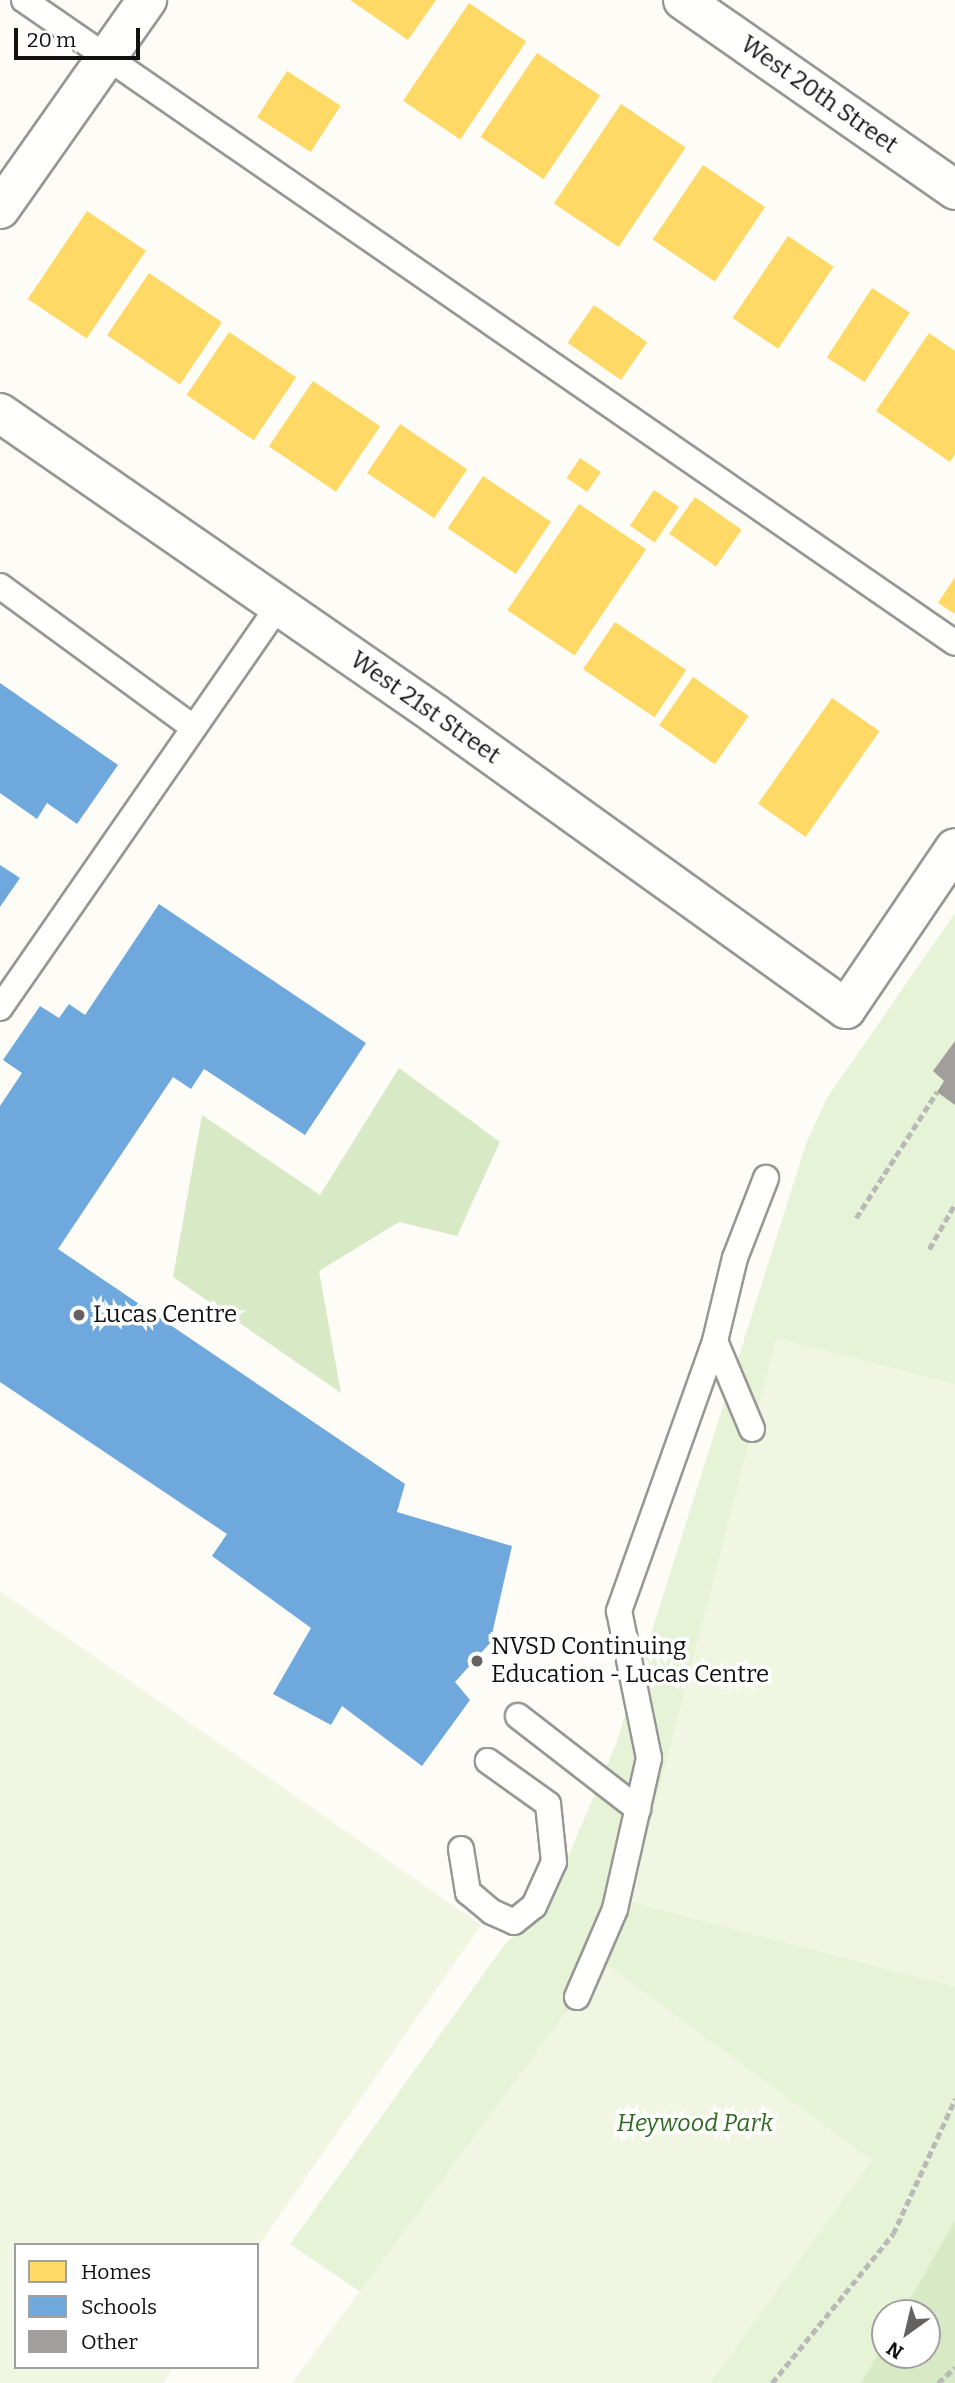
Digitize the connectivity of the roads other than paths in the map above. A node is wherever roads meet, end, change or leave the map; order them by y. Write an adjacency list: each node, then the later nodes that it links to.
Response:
1 (24, 0): 4 (lane)
2 (146, 0): 4 (street)
3 (683, 0): 5 (street, West 20th Street)
4 (106, 58): 6 (street); 10 (lane)
5 (955, 190)
6 (0, 209)
7 (0, 413): 9 (street, West 21st Street)
8 (0, 586): 11 (lane)
9 (278, 606): 11 (lane); 12 (street, West 21st Street)
10 (955, 643)
11 (194, 728): 13 (lane)
12 (955, 848)
13 (0, 1008)
14 (766, 1178): 15 (lane)
15 (715, 1341): 16 (lane); 19 (lane)
16 (752, 1429)
17 (518, 1716): 19 (lane)
18 (488, 1761): 20 (lane)
19 (638, 1808): 21 (lane)
20 (461, 1849)
21 (577, 1997)

